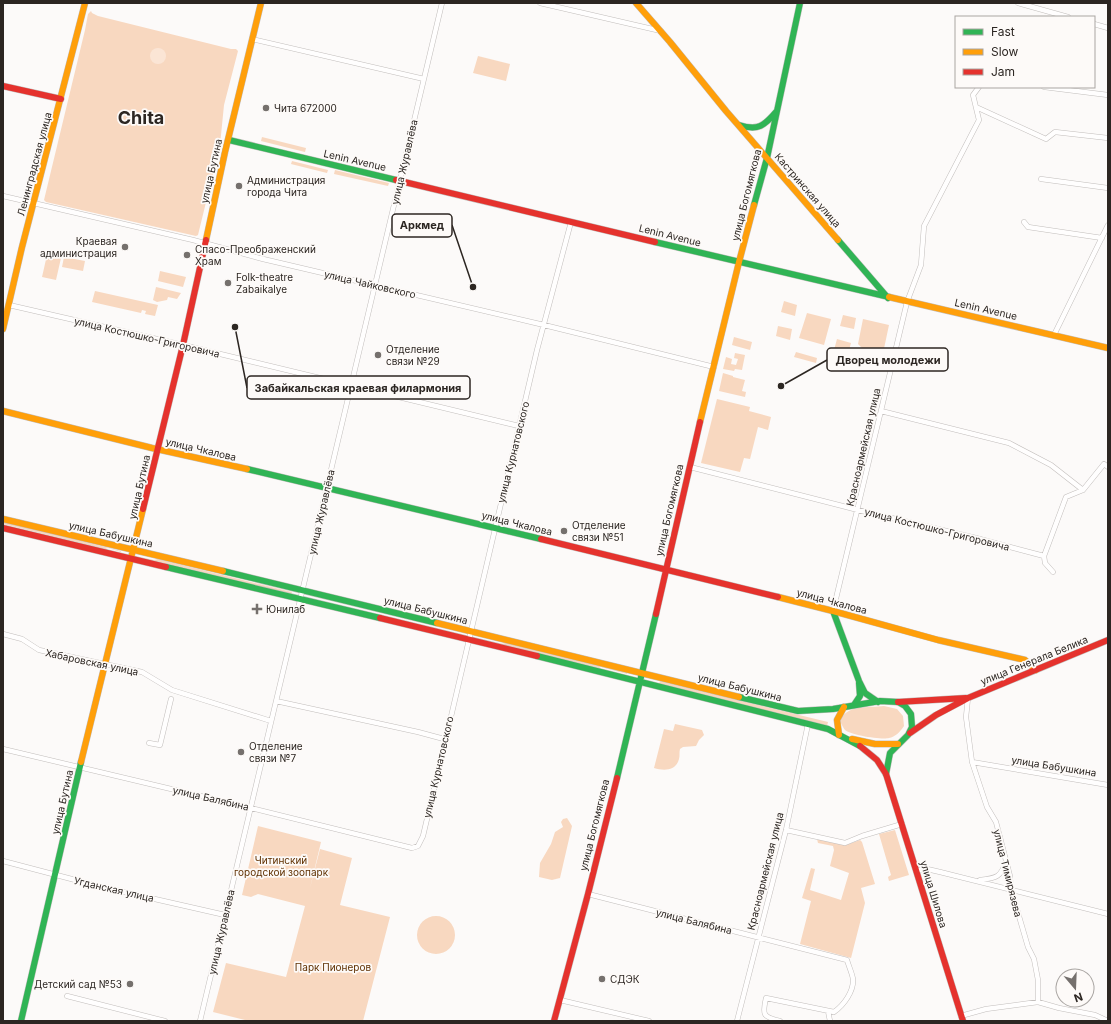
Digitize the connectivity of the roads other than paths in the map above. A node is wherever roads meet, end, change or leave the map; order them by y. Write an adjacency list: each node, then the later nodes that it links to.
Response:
1 (85, 3): 18 (main road, Ленинградская улица)
2 (261, 3): 12 (main road, улица Бутина)
3 (442, 3): 13 (street, улица Журавлёва)
4 (540, 3): 11 (street)
5 (636, 3): 11 (main road, Кастринская улица)
6 (800, 3): 20 (main road, улица Богомягкова)
7 (1018, 3): 8 (street)
8 (1064, 16)
9 (1095, 24): 10 (street)
10 (1108, 28)
11 (661, 31): 21 (main road, Кастринская улица)
12 (252, 39): 13 (street); 23 (main road, улица Бутина)
13 (424, 79): 26 (street, улица Журавлёва)
14 (3, 86): 18 (main road)
15 (978, 88): 19 (street, Красноармейская улица)
16 (1052, 88): 17 (street)
17 (1108, 95)
18 (61, 99): 29 (main road, Ленинградская улица)
19 (976, 107): 22 (street); 38 (street, Красноармейская улица)
20 (778, 110): 21 (main road); 24 (main road, улица Богомягкова)
21 (738, 124): 24 (main road, Кастринская улица)
22 (1108, 138)
23 (228, 140): 26 (main road, Lenin Avenue); 34 (main road, улица Бутина)
24 (767, 158): 35 (main road, улица Богомягкова); 37 (main road, Кастринская улица)
25 (1041, 179): 27 (street)
26 (400, 180): 30 (main road, Lenin Avenue); 36 (street, улица Журавлёва)
27 (1108, 188)
28 (3, 196): 29 (street, улица Чайковского)
29 (34, 203): 34 (street, улица Чайковского); 39 (main road, Ленинградская улица)
30 (571, 222): 35 (main road, Lenin Avenue); 40 (street, улица Курнатовского)
31 (1024, 222): 33 (street)
32 (1108, 225): 33 (street)
33 (1102, 238): 42 (street)
34 (205, 244): 36 (street, улица Чайковского); 43 (main road, улица Бутина)
35 (739, 262): 37 (main road, Lenin Avenue); 45 (main road, улица Богомягкова)
36 (375, 285): 40 (street, улица Чайковского); 46 (street, улица Журавлёва)
37 (888, 298): 38 (main road, Lenin Avenue)
38 (907, 302): 42 (main road, Lenin Avenue); 48 (street, Красноармейская улица)
39 (9, 305): 41 (main road, Ленинградская улица); 43 (street, улица Костюшко-Григоровича)
40 (544, 325): 45 (street, улица Чайковского); 49 (street, улица Курнатовского)
41 (3, 329)
42 (1054, 335): 44 (main road, Lenin Avenue)
43 (183, 345): 46 (street, улица Костюшко-Григоровича); 50 (main road, улица Бутина)
44 (1108, 348)
45 (714, 367): 52 (main road, улица Богомягкова)
46 (351, 386): 49 (street, улица Костюшко-Григоровича); 53 (street, улица Журавлёва)
47 (3, 411): 50 (main road, улица Чкалова)
48 (882, 411): 54 (street); 55 (street, Красноармейская улица)
49 (519, 426): 58 (street, улица Курнатовского)
50 (158, 450): 53 (main road, улица Чкалова); 59 (main road, улица Бутина)
51 (1107, 464): 54 (street)
52 (690, 467): 55 (street, улица Костюшко-Григоровича); 62 (main road, улица Богомягкова)
53 (327, 488): 58 (main road, улица Чкалова); 64 (street, улица Журавлёва)
54 (1083, 490): 60 (street)
55 (858, 510): 60 (street, улица Костюшко-Григоровича); 66 (street, Красноармейская улица)
56 (3, 518): 59 (main road, улица Бабушкина)
57 (3, 528): 61 (main road, улица Бабушкина)
58 (495, 528): 62 (main road, улица Чкалова); 67 (street, улица Курнатовского)
59 (134, 550): 61 (main road, улица Бутина); 64 (main road, улица Бабушкина)
60 (1044, 556): 63 (street)
61 (132, 559): 65 (main road, улица Бабушкина); 71 (main road, улица Бутина)
62 (665, 570): 66 (main road, улица Чкалова); 73 (main road, улица Богомягкова)
63 (1053, 572)
64 (302, 590): 65 (street, улица Журавлёва); 67 (main road, улица Бабушкина)
65 (301, 599): 69 (main road, улица Бабушкина); 78 (street, улица Журавлёва)
66 (833, 611): 72 (main road, улица Чкалова); 74 (main road)
67 (471, 631): 69 (street, улица Курнатовского); 73 (main road, улица Бабушкина)
68 (3, 634): 71 (street, Хабаровская улица)
69 (468, 640): 75 (main road, улица Бабушкина); 87 (street, улица Курнатовского)
70 (1108, 640): 72 (main road, улица Генерала Белика)
71 (106, 663): 83 (street, Хабаровская улица); 92 (main road, улица Бутина)
72 (1036, 670): 76 (main road, улица Генерала Белика)
73 (642, 674): 75 (main road, улица Богомягкова); 82 (main road, улица Бабушкина)
74 (859, 681): 79 (main road); 81 (main road)
75 (640, 682): 84 (main road, улица Бабушкина); 105 (main road, улица Богомягкова)
76 (968, 698): 80 (main road, улица Бабушкина); 85 (main road); 91 (street, улица Тимирязева)
77 (171, 699): 88 (street)
78 (276, 700): 83 (street, улица Журавлёва); 87 (street)
79 (878, 702): 80 (main road, улица Бабушкина); 81 (main road, улица Бабушкина)
80 (898, 702): 85 (main road)
81 (854, 705): 82 (main road, улица Бабушкина)
82 (844, 707): 86 (main road)
83 (271, 721): 95 (street, улица Журавлёва)
84 (808, 724): 86 (main road, улица Бабушкина); 97 (street, Красноармейская улица)
85 (910, 733): 89 (main road)
86 (840, 735): 89 (main road); 93 (main road, улица Шилова)
87 (444, 739): 98 (street, улица Курнатовского)
88 (149, 743)
89 (898, 744): 93 (main road)
90 (3, 749): 92 (street, улица Балябина)
91 (972, 762): 94 (street, улица Бабушкина); 99 (street, улица Тимирязева)
92 (80, 767): 95 (street, улица Балябина); 102 (main road, улица Бутина)
93 (886, 774): 96 (main road, улица Шилова)
94 (1108, 785)
95 (251, 808): 98 (street, улица Балябина); 106 (street, улица Журавлёва)
96 (902, 824): 97 (street); 101 (main road, улица Шилова)
97 (786, 830): 108 (street, Красноармейская улица)
98 (418, 846)
99 (1006, 861): 103 (street); 104 (street, улица Тимирязева)
100 (3, 862): 102 (street, Угданская улица)
101 (916, 871): 103 (street); 113 (main road, улица Шилова)
102 (54, 874): 106 (street, Угданская улица); 115 (main road, улица Бутина)
103 (977, 881): 104 (street)
104 (1011, 889): 107 (street); 111 (street, улица Тимирязева)
105 (588, 894): 108 (street, улица Балябина); 110 (main road, улица Богомягкова)
106 (225, 914): 117 (street, улица Журавлёва)
107 (1108, 914)
108 (759, 937): 112 (street, улица Балябина); 120 (street, Красноармейская улица)
109 (67, 996): 116 (street)
110 (560, 1000): 118 (main road, улица Богомягкова); 119 (street)
111 (1038, 1002): 113 (street); 114 (street)
112 (828, 1011): 121 (street); 122 (street)
113 (962, 1018)
114 (1108, 1020)
115 (21, 1021)
116 (165, 1021)
117 (200, 1021)
118 (554, 1021)
119 (649, 1021)
120 (737, 1021)
121 (780, 1021)
122 (830, 1021)

